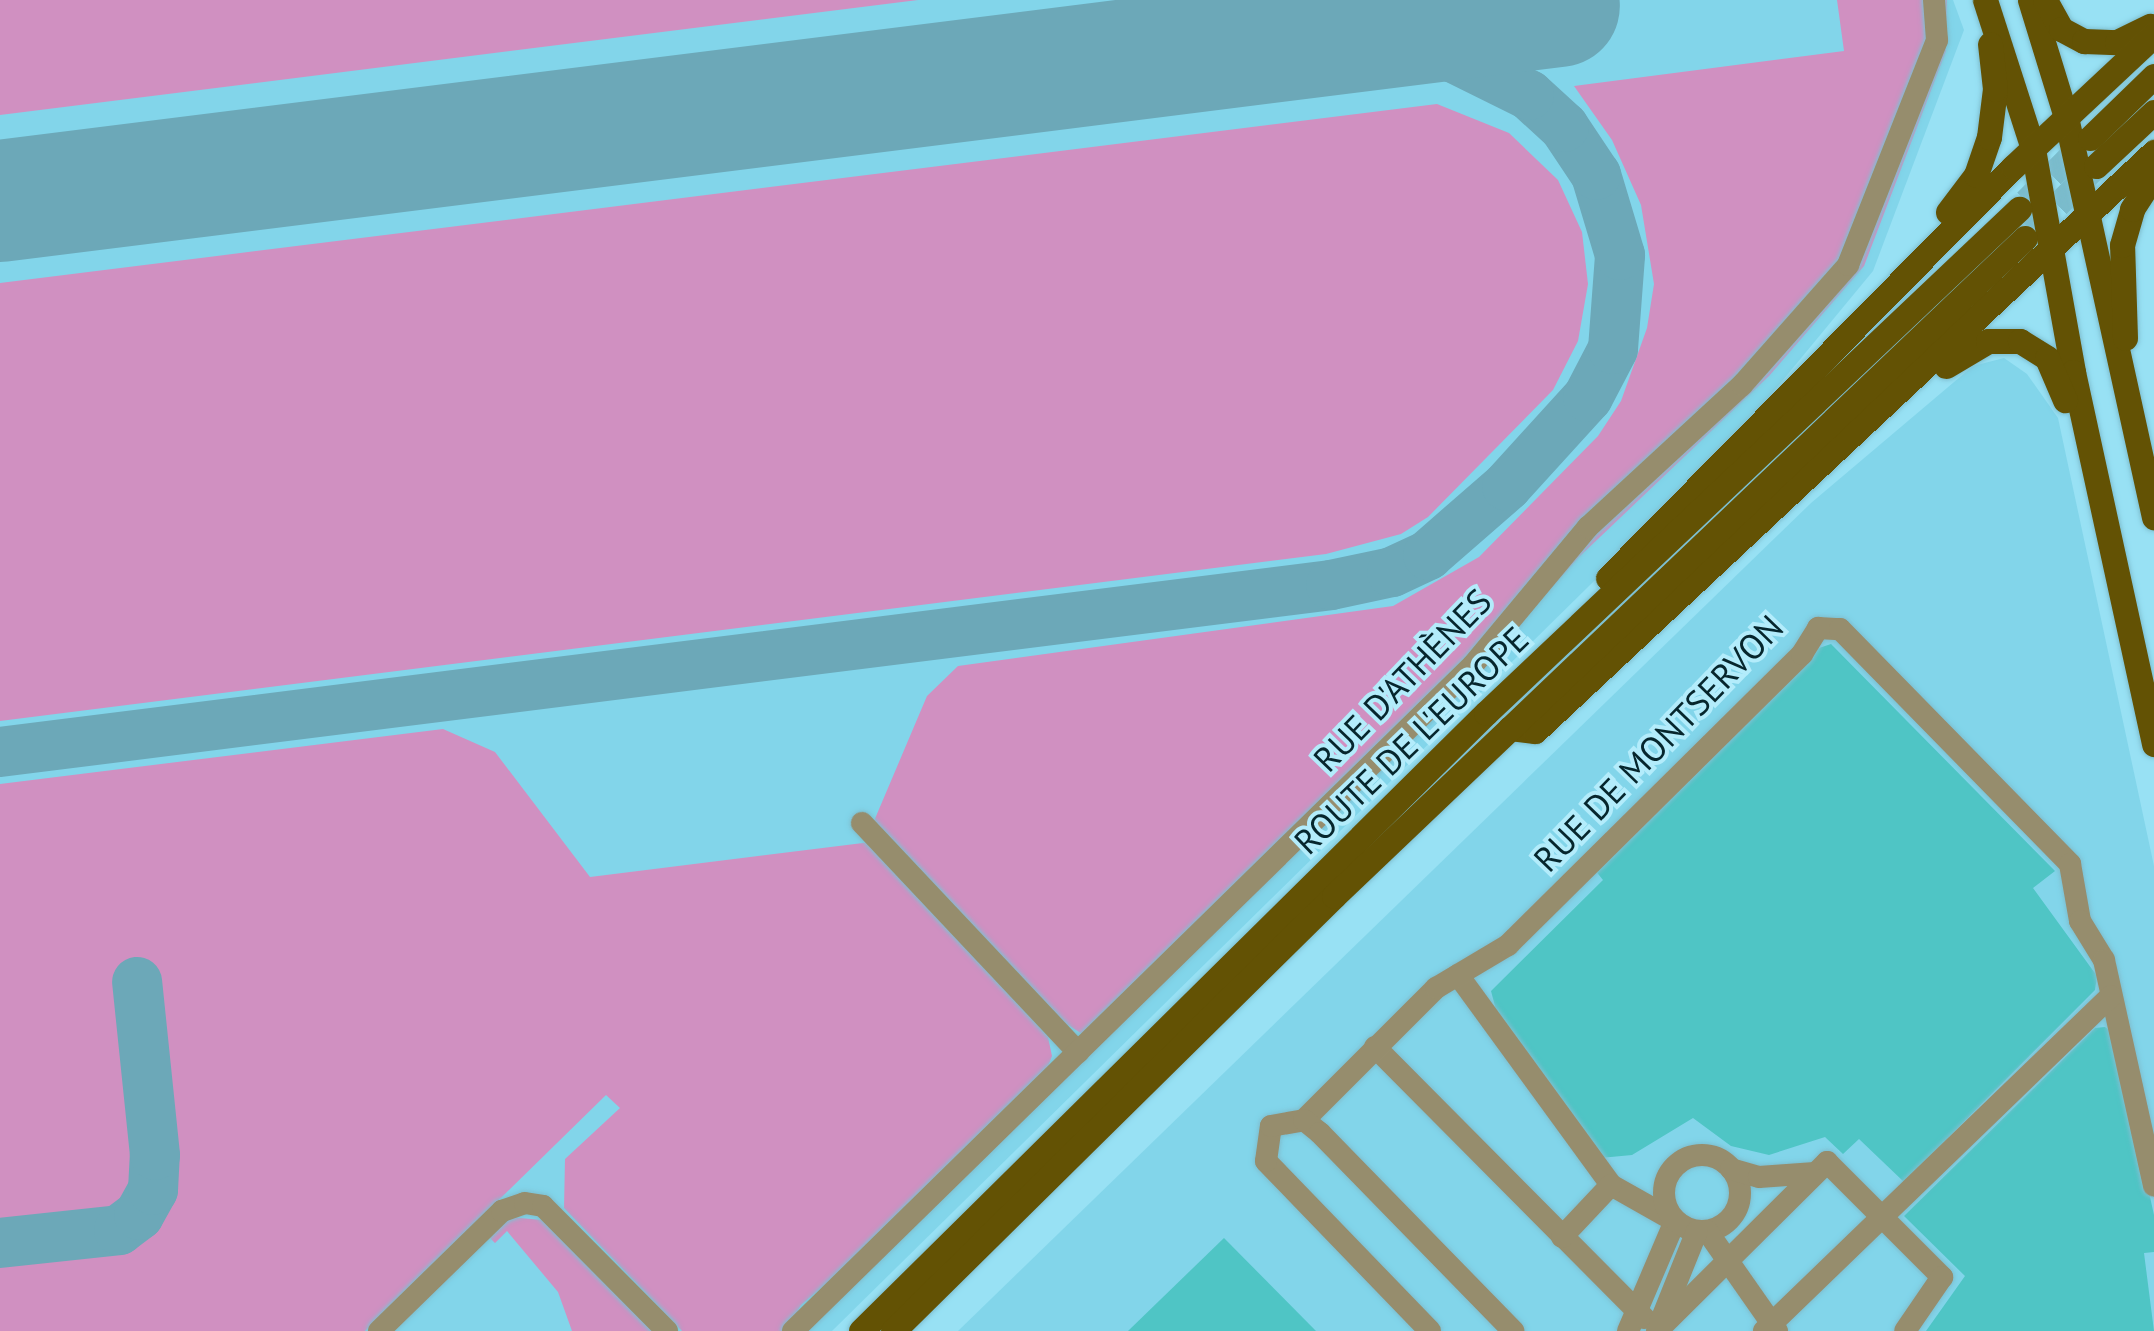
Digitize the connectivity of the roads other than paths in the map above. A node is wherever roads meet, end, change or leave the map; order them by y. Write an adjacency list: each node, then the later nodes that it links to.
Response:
1 (1934, 0): 31 (street, RUE D'ATHÈNES)
2 (1984, 0): 11 (main road); 19 (main road)
3 (2030, 0): 9 (main road)
4 (2044, 0): 5 (main road)
5 (2154, 22)
6 (2154, 35): 9 (main road)
7 (2154, 76): 10 (main road)
8 (2154, 112): 13 (main road)
9 (2066, 117): 11 (main road); 16 (main road)
10 (2090, 138)
11 (2033, 149): 18 (main road); 19 (main road)
12 (2154, 152): 16 (main road)
13 (2096, 166)
14 (2154, 175): 20 (main road)
15 (2019, 208): 24 (main road, ROUTE DE L'EUROPE)
16 (2086, 220): 18 (main road); 20 (main road)
17 (2025, 238): 25 (main road, ROUTE DE L'EUROPE)
18 (2050, 252): 21 (main road); 23 (main road)
19 (1832, 349): 24 (main road)
20 (2132, 412): 22 (main road)
21 (1850, 437): 23 (main road); 25 (main road)
22 (2154, 517)
23 (2128, 630): 26 (main road)
24 (1486, 713): 47 (main road, ROUTE DE L'EUROPE)
25 (1510, 728): 48 (main road, ROUTE DE L'EUROPE)
26 (2154, 744)
27 (862, 823): 31 (street)
28 (1458, 975): 29 (street, RUE DE MONTSERVON); 30 (street, RUE DE MONTSERVON); 35 (street)
29 (2111, 996): 36 (street, RUE DE MONTSERVON); 37 (street)
30 (1375, 1048): 32 (street, RUE DE MONTSERVON); 40 (street)
31 (1078, 1052): 46 (street, RUE D'ATHÈNES)
32 (1304, 1120): 49 (street, RUE DE MONTSERVON); 50 (street)
33 (1731, 1169): 34 (street); 38 (street); 39 (street)
34 (1815, 1173): 37 (street); 41 (street)
35 (1611, 1185): 38 (street); 40 (street)
36 (2154, 1186)
37 (1882, 1217): 43 (street); 52 (street)
38 (1675, 1221): 39 (street); 42 (street)
39 (1702, 1231): 41 (street); 51 (street)
40 (1562, 1237): 42 (street)
41 (1728, 1260): 43 (street); 51 (street)
42 (1632, 1320): 51 (street)
43 (1771, 1328)
44 (379, 1331): 45 (street)
45 (668, 1331)
46 (794, 1331)
47 (861, 1331)
48 (893, 1331)
49 (1430, 1331)
50 (1513, 1331)
51 (1657, 1331)
52 (1905, 1331)

